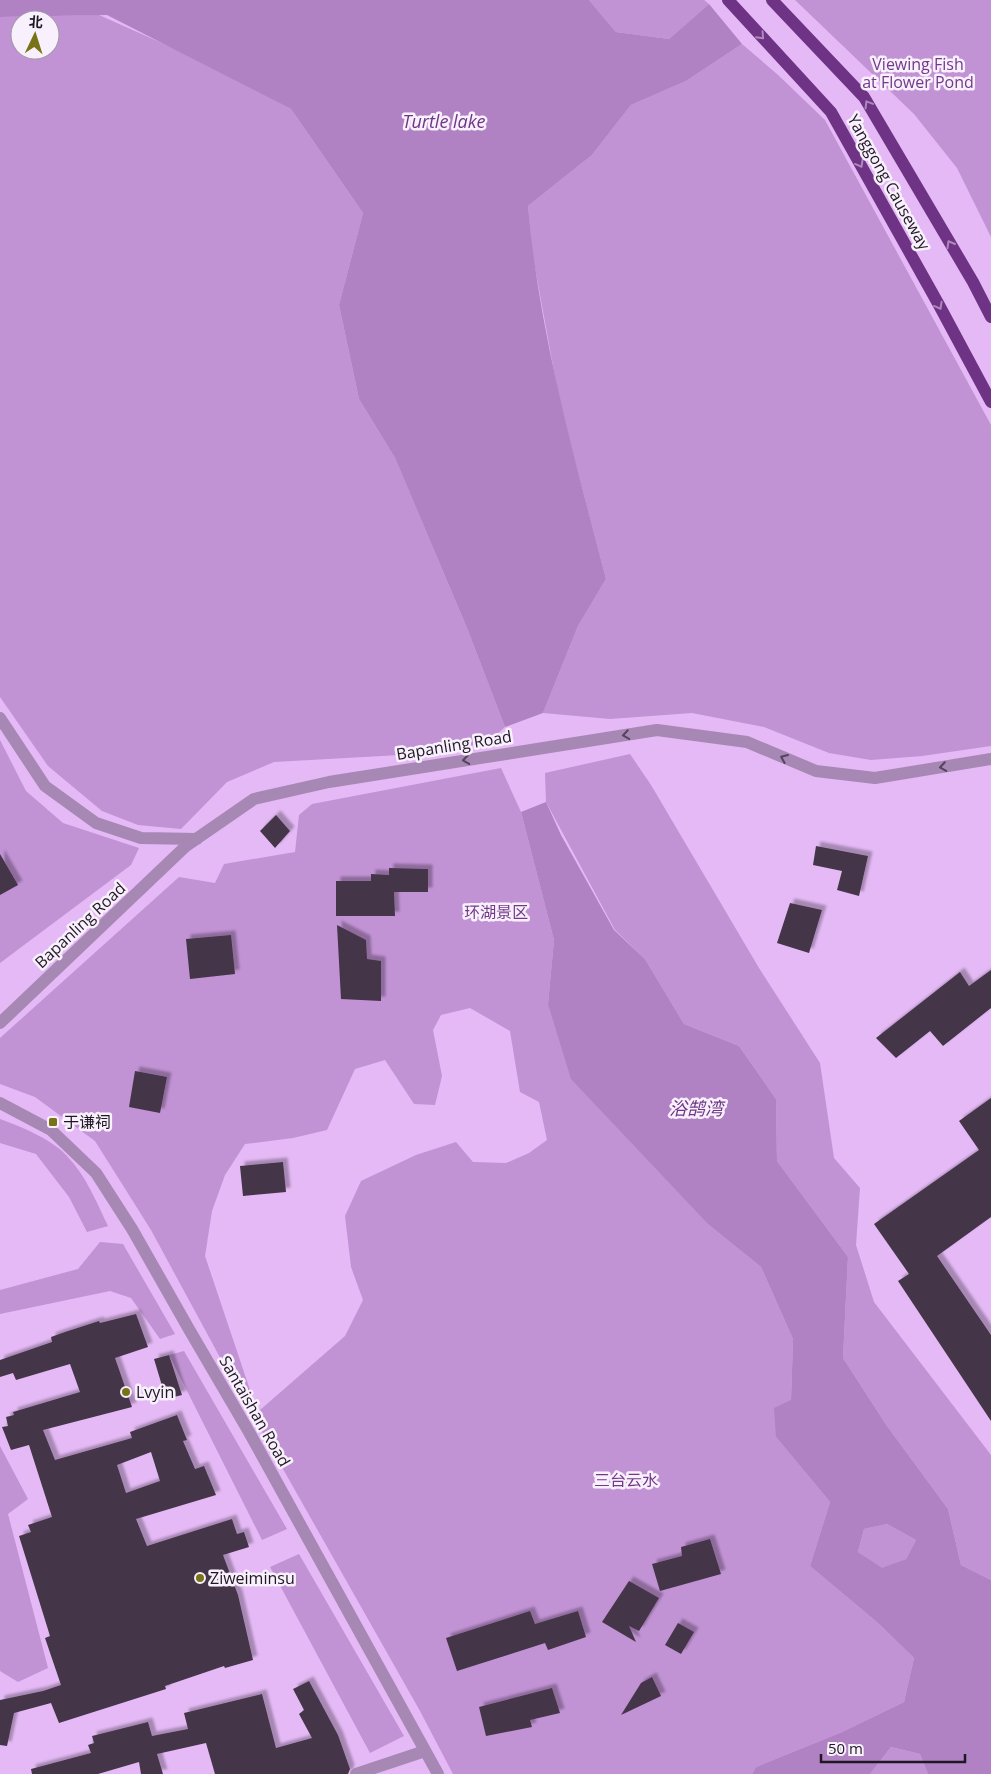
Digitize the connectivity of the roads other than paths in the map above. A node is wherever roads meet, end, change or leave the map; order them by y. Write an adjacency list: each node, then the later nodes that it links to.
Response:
1 (728, 0): 4 (main road, Yanggong Causeway, one-way to 4)
2 (772, 0): 3 (main road, Yanggong Causeway, one-way to 2)
3 (991, 317)
4 (991, 402)
5 (0, 718): 7 (street)
6 (991, 758): 7 (street, Bapanling Road, one-way to 7)
7 (197, 839): 8 (street, Bapanling Road)
8 (0, 1023)
9 (0, 1103): 10 (street, Santaishan Road)
10 (425, 1751): 11 (street); 12 (street, Santaishan Road)
11 (356, 1774)
12 (438, 1774)

